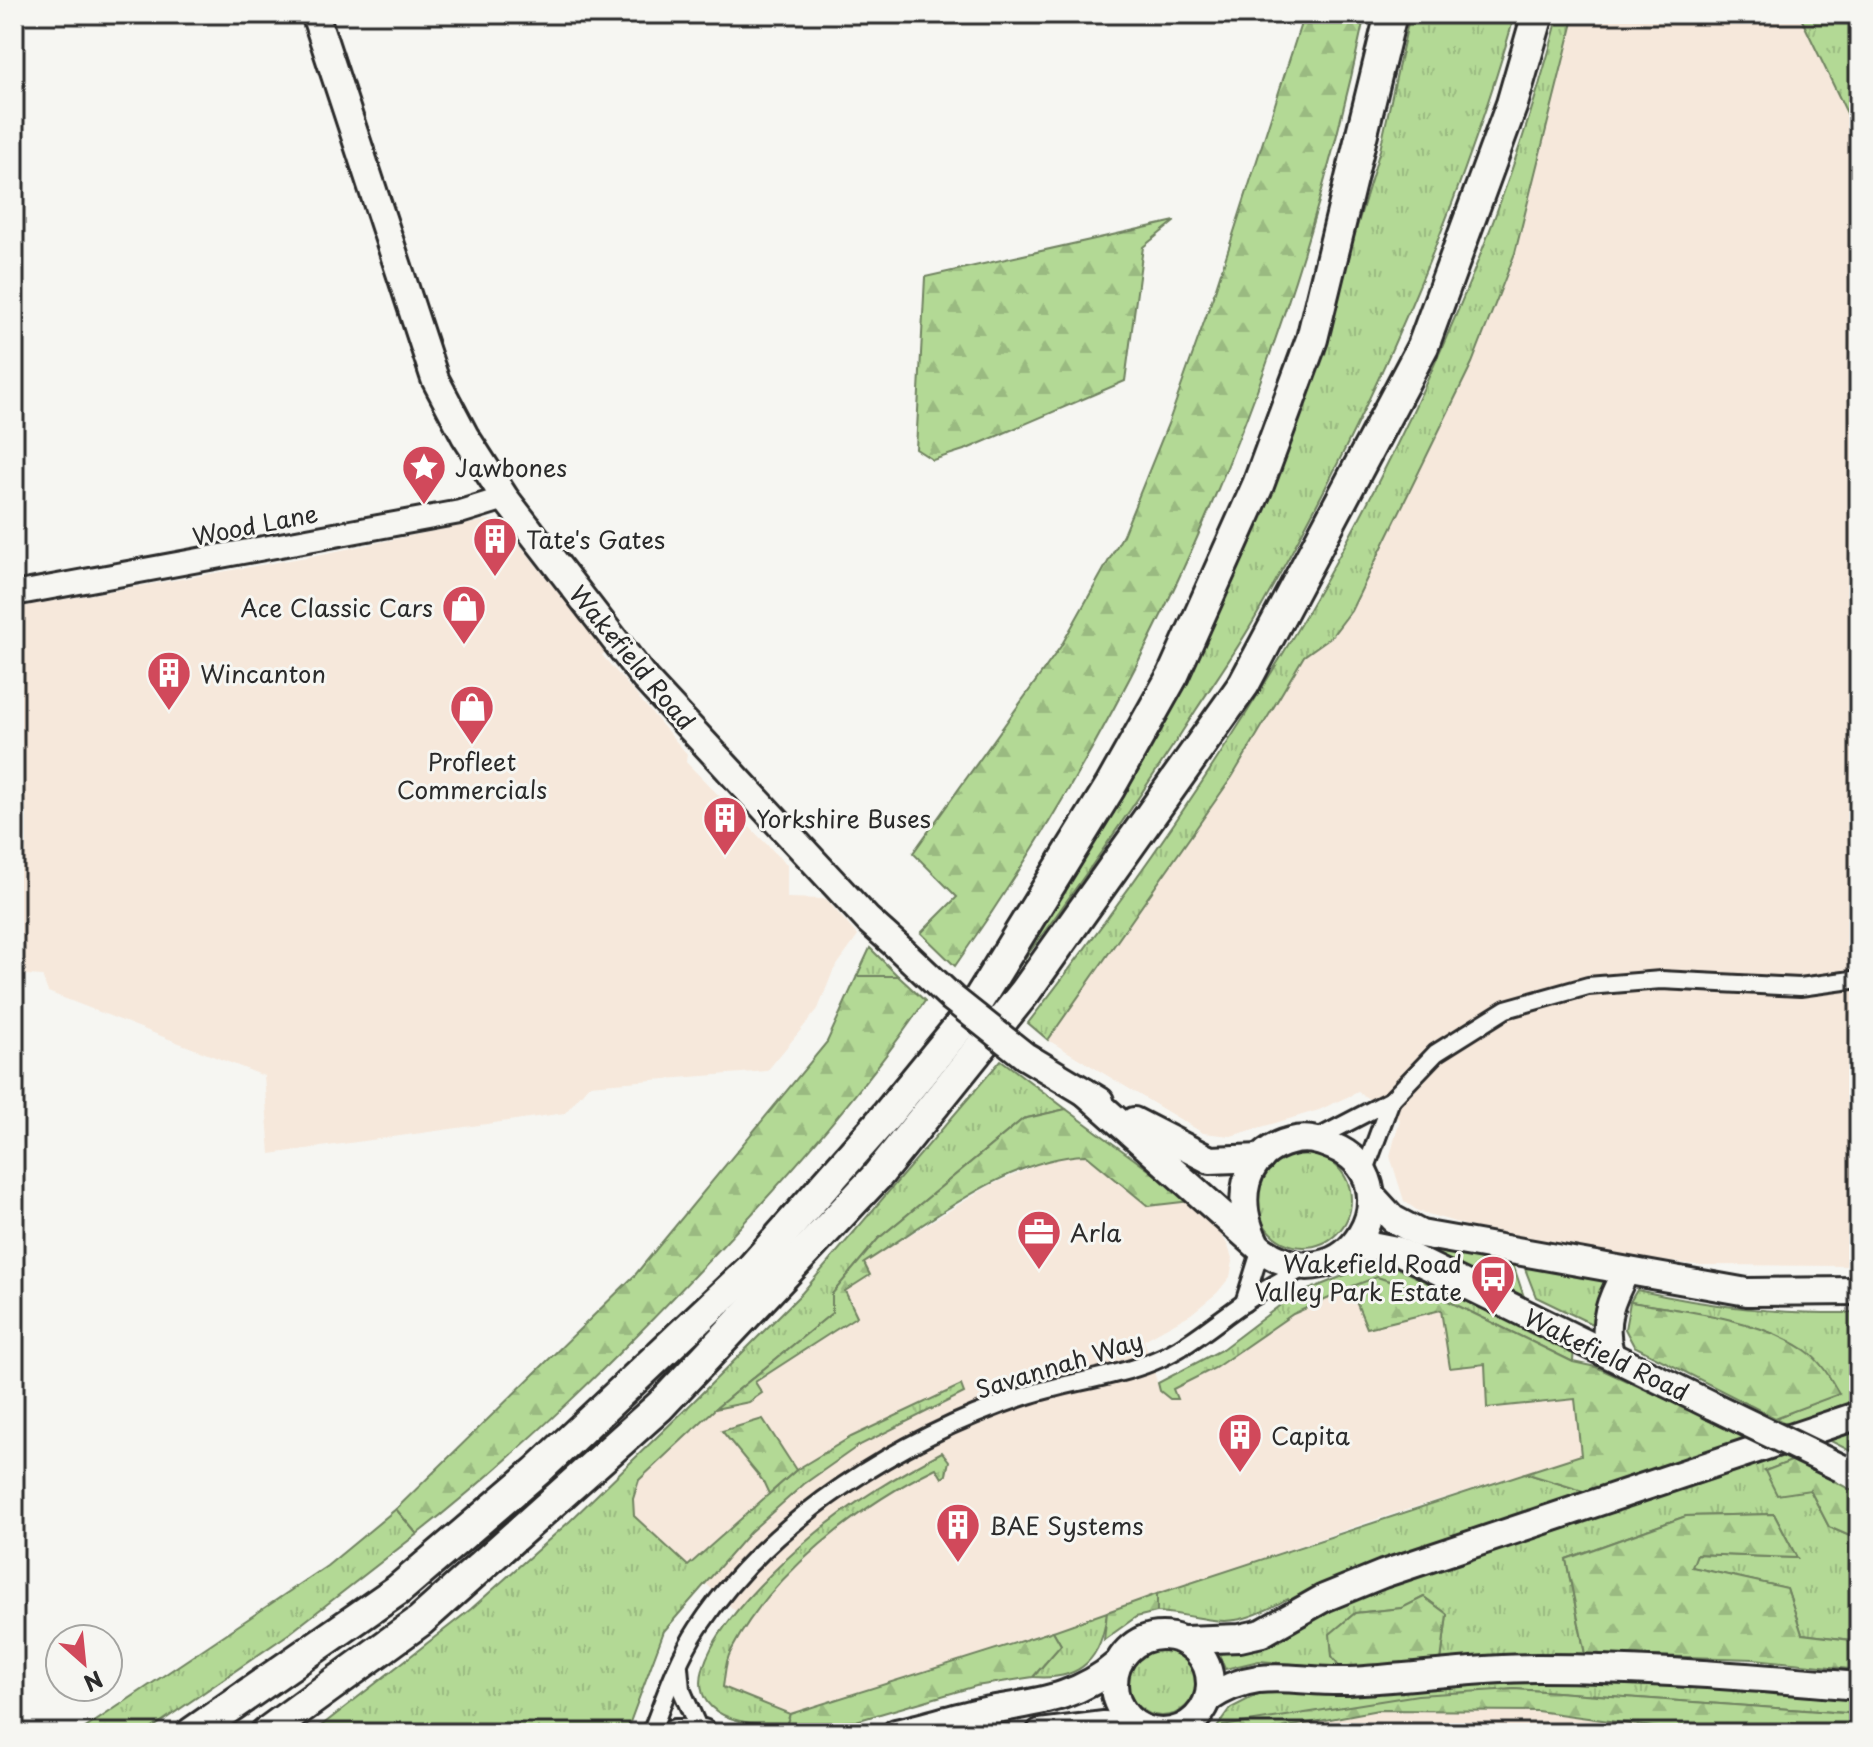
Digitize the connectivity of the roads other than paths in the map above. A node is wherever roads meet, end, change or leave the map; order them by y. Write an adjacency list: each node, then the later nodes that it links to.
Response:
1 (315, 14): 4 (main road, Wakefield Road)
2 (1391, 14): 27 (highway)
3 (1538, 14): 28 (highway)
4 (505, 498): 5 (street, Wood Lane); 7 (main road, Wakefield Road, bridge)
5 (14, 594)
6 (1859, 979): 8 (street)
7 (1085, 1092): 10 (main road, Wakefield Road); 12 (main road, Wakefield Road)
8 (1391, 1100): 9 (street); 11 (street)
9 (1316, 1139): 10 (main road, Wakefield Road); 11 (main road)
10 (1261, 1158): 12 (main road)
11 (1367, 1184): 13 (main road); 15 (main road)
12 (1258, 1246): 14 (main road, Wakefield Road); 17 (street)
13 (1352, 1249): 14 (main road, Wakefield Road); 18 (main road, Wakefield Road)
14 (1303, 1268): 17 (street, Savannah Way)
15 (1626, 1271): 16 (main road); 18 (main road)
16 (1859, 1291)
17 (1244, 1303): 22 (street, Savannah Way)
18 (1610, 1353): 20 (main road, Wakefield Road, bridge)
19 (1859, 1415): 21 (main road)
20 (1850, 1472)
21 (1184, 1640): 23 (main road); 25 (main road)
22 (678, 1661): 29 (street, Savannah Way); 30 (street)
23 (1117, 1664): 26 (main road); 31 (main road)
24 (1859, 1686): 25 (main road)
25 (1208, 1699): 26 (main road)
26 (1142, 1728): 32 (main road)
27 (192, 1733)
28 (266, 1733)
29 (651, 1733)
30 (693, 1733)
31 (896, 1733)
32 (1040, 1733)

